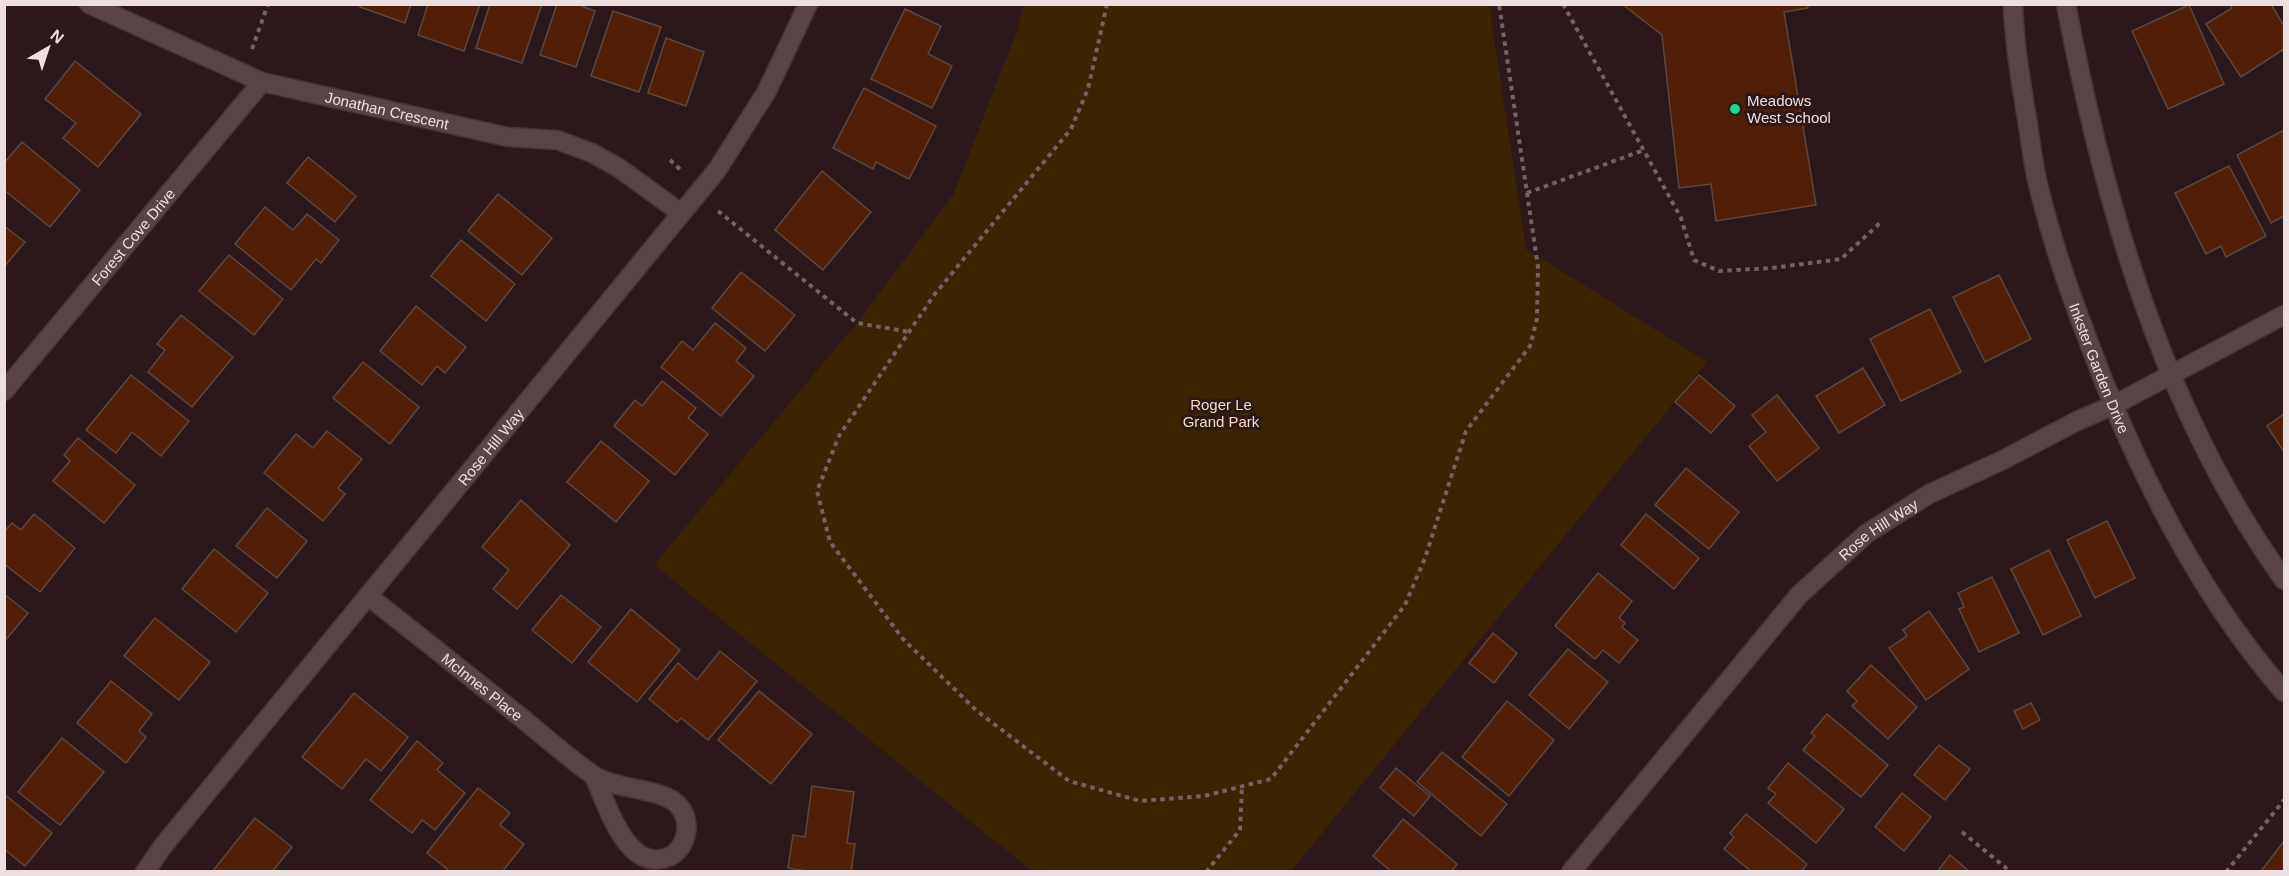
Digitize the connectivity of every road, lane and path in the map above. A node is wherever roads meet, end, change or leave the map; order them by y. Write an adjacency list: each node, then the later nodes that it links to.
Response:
1 (89, 4): 9 (street, Jonathan Crescent)
2 (268, 4): 9 (path)
3 (808, 4): 13 (street, Rose Hill Way)
4 (1107, 4): 18 (path)
5 (1499, 4): 14 (path)
6 (1563, 4): 11 (path)
7 (2013, 4): 21 (street, Inkster Garden Drive)
8 (2066, 4): 19 (street)
9 (242, 73): 10 (street, Jonathan Crescent)
10 (261, 82): 15 (street, Jonathan Crescent); 20 (street, Forest Cove Drive)
11 (1644, 150): 14 (path); 16 (path)
12 (670, 160): 13 (path)
13 (701, 190): 15 (street, Rose Hill Way); 18 (path)
14 (1527, 193): 26 (path)
15 (681, 213): 23 (street, Rose Hill Way)
16 (1881, 222)
17 (2284, 315): 19 (street, Rose Hill Way)
18 (910, 332): 26 (path)
19 (2170, 374): 21 (street, Rose Hill Way); 22 (street)
20 (4, 391)
21 (2112, 406): 24 (street, Inkster Garden Drive); 31 (street, Rose Hill Way)
22 (2284, 580)
23 (368, 596): 25 (street, McInnes Place); 29 (street, Rose Hill Way)
24 (2284, 692)
25 (594, 776): 25 (street, McInnes Place)
26 (1242, 786): 30 (path)
27 (2284, 800): 33 (path)
28 (1962, 832): 32 (path)
29 (145, 872)
30 (1206, 872)
31 (1571, 872)
32 (2011, 872)
33 (2226, 872)

